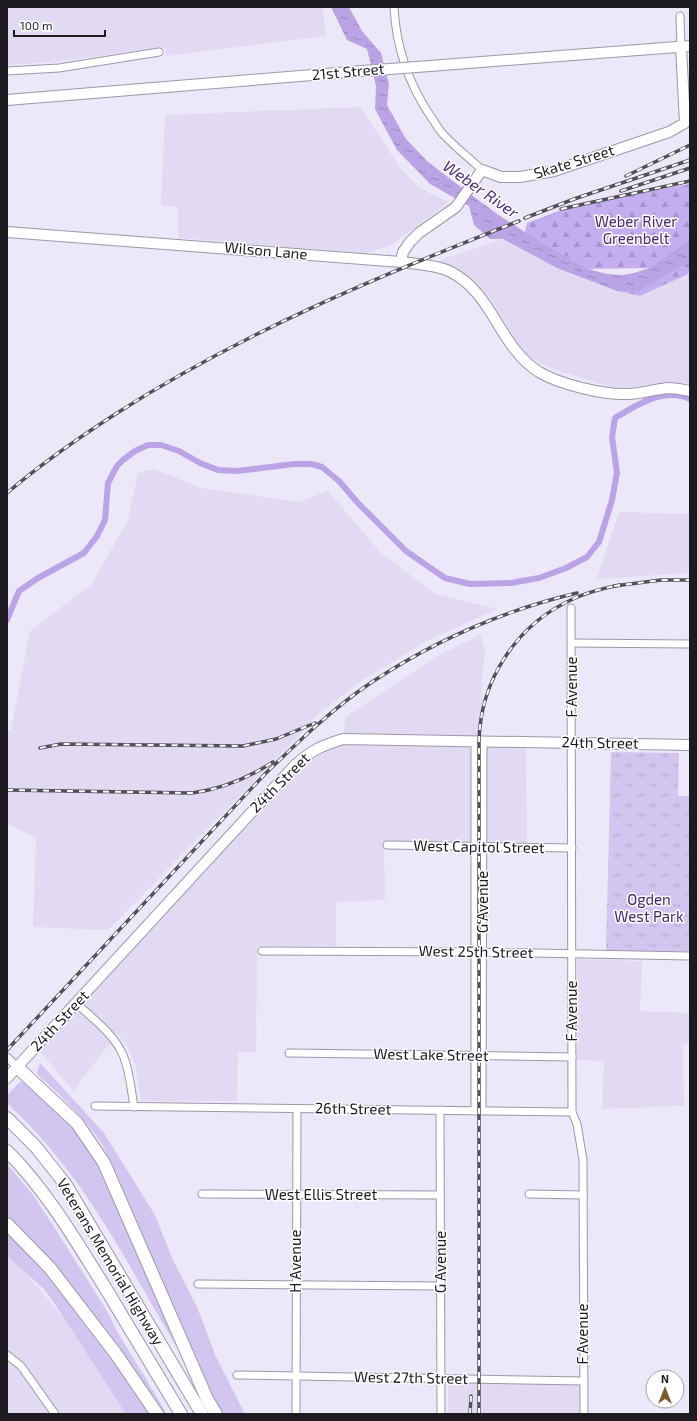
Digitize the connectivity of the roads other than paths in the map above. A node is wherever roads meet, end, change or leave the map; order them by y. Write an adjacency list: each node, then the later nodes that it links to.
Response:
1 (394, 7): 8 (street, Skate Street)
2 (680, 16): 3 (street, Skate Street)
3 (686, 46): 6 (main road, 21st Street, bridge); 7 (main road, Skate Street)
4 (159, 52): 5 (street)
5 (7, 71)
6 (7, 100)
7 (688, 122): 8 (main road, Skate Street)
8 (482, 170): 10 (main road)
9 (7, 232): 10 (main road, Wilson Lane)
10 (401, 262): 11 (main road, Wilson Lane)
11 (690, 391)
12 (572, 608): 13 (street, F Avenue)
13 (572, 643): 14 (street); 16 (street, F Avenue)
14 (690, 644)
15 (479, 742): 16 (main road, 24th Street); 19 (street, G Avenue); 25 (main road, 24th Street)
16 (572, 743): 17 (main road, 24th Street); 20 (street, F Avenue)
17 (690, 745)
18 (387, 845): 19 (street, West Capitol Street)
19 (479, 847): 20 (street, West Capitol Street); 22 (street, G Avenue)
20 (572, 848): 23 (street, F Avenue)
21 (262, 951): 22 (street, West 25th Street)
22 (479, 952): 23 (street, West 25th Street); 27 (street, G Avenue)
23 (572, 954): 24 (street, West 25th Street); 29 (street, F Avenue)
24 (690, 956)
25 (76, 1003): 30 (main road, 24th Street); 33 (street)
26 (289, 1053): 27 (street, West Lake Street)
27 (479, 1056): 29 (street, West Lake Street); 36 (street, G Avenue)
28 (7, 1057): 30 (street)
29 (572, 1057): 37 (street, F Avenue)
30 (17, 1067): 31 (main road, 24th Street); 58 (highway)
31 (7, 1078)
32 (96, 1106): 33 (street, 26th Street)
33 (134, 1107): 34 (street, 26th Street)
34 (297, 1108): 35 (street, 26th Street); 42 (street, H Avenue)
35 (440, 1110): 36 (street, 26th Street); 43 (street, G Avenue)
36 (479, 1111): 37 (street, 26th Street)
37 (572, 1112): 44 (street, F Avenue)
38 (7, 1118): 57 (highway, Veterans Memorial Highway)
39 (7, 1151): 56 (highway, Veterans Memorial Highway)
40 (202, 1194): 42 (street, West Ellis Street)
41 (529, 1194): 44 (street)
42 (296, 1195): 43 (street, West Ellis Street); 47 (street, H Avenue)
43 (440, 1195): 48 (street, G Avenue)
44 (583, 1195): 53 (street, F Avenue)
45 (7, 1224): 55 (highway)
46 (198, 1284): 47 (street)
47 (296, 1286): 48 (street); 51 (street, H Avenue)
48 (441, 1286): 52 (street, G Avenue)
49 (7, 1355): 54 (street)
50 (237, 1375): 51 (street, West 27th Street)
51 (296, 1376): 52 (street, West 27th Street); 59 (street, H Avenue)
52 (441, 1378): 53 (street, West 27th Street); 60 (street, G Avenue)
53 (584, 1381): 61 (street, F Avenue)
54 (55, 1414)
55 (157, 1414)
56 (181, 1414)
57 (202, 1414)
58 (216, 1414)
59 (296, 1414)
60 (441, 1414)
61 (584, 1414)

